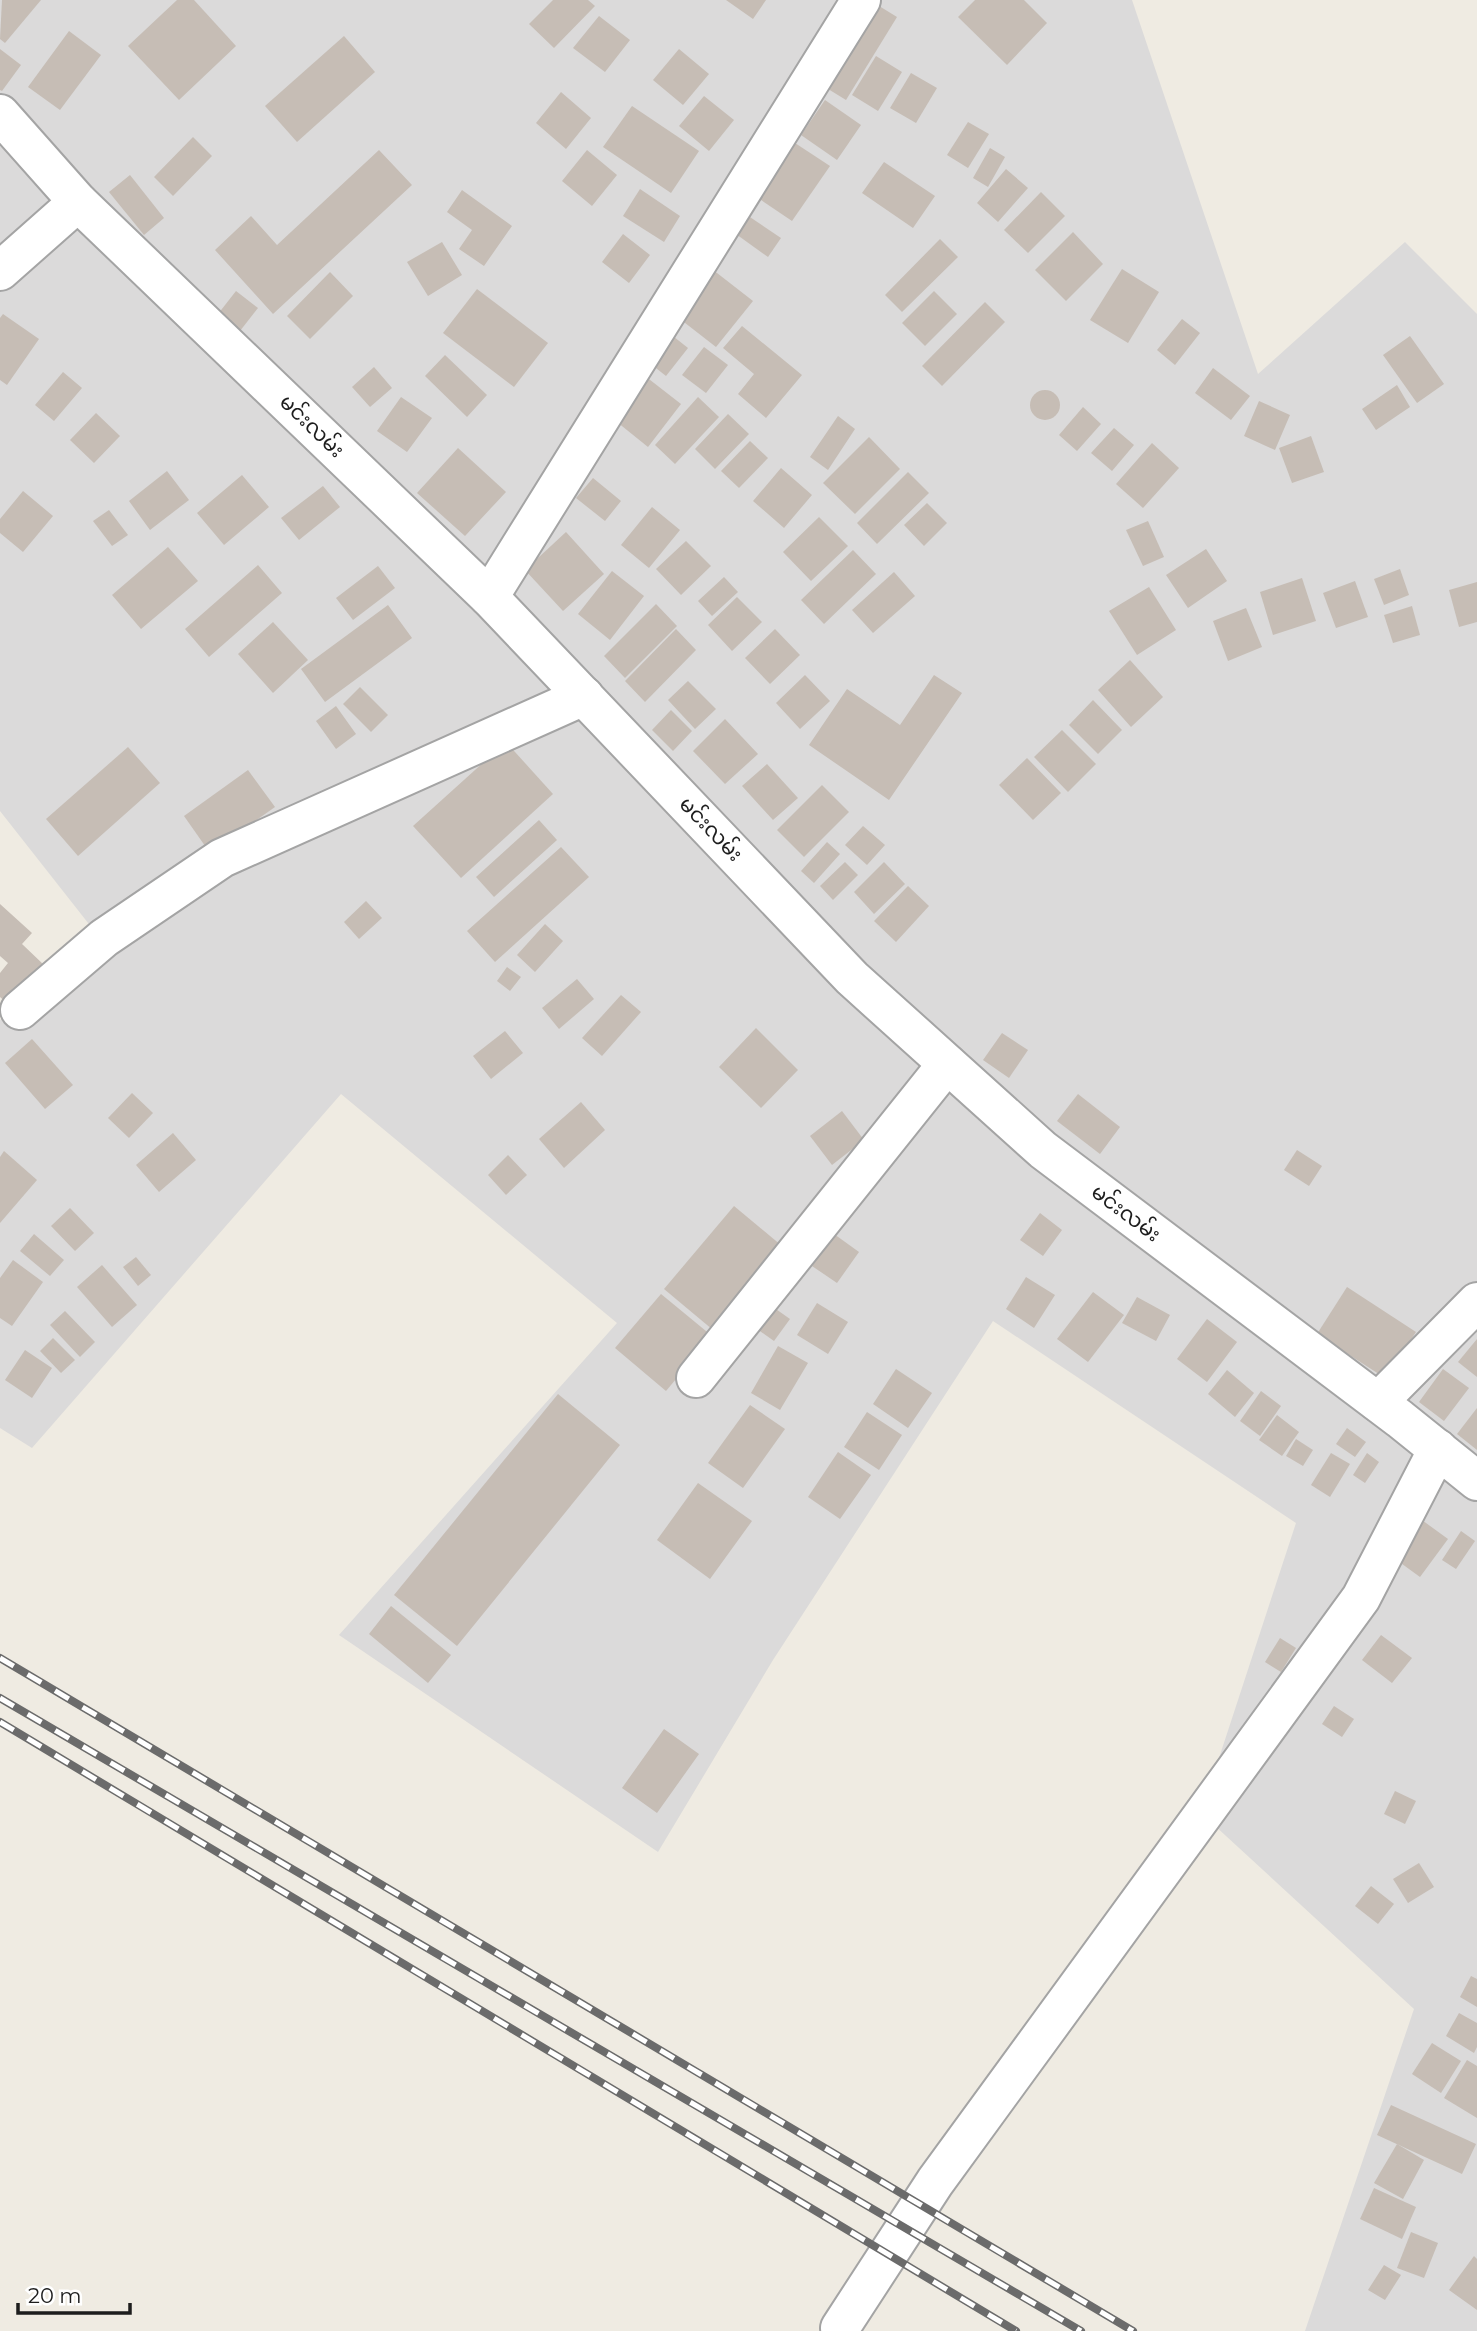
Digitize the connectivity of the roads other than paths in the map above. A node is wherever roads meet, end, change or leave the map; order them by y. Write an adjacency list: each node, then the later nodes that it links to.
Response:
1 (861, 0): 5 (street)
2 (0, 114): 3 (street, မင်းလမ်း)
3 (78, 202): 4 (street); 5 (street, မင်းလမ်း)
4 (0, 271)
5 (489, 597): 6 (street, မင်းလမ်း)
6 (584, 696): 7 (street); 8 (street, မင်းလမ်း)
7 (20, 1010)
8 (947, 1064): 10 (street); 11 (street, မင်းလမ်း)
9 (1477, 1302): 11 (street)
10 (696, 1378)
11 (1378, 1402): 12 (street, မင်းလမ်း)
12 (1438, 1449): 13 (street, မင်းလမ်း); 14 (street)
13 (1477, 1481)
14 (840, 2328)

